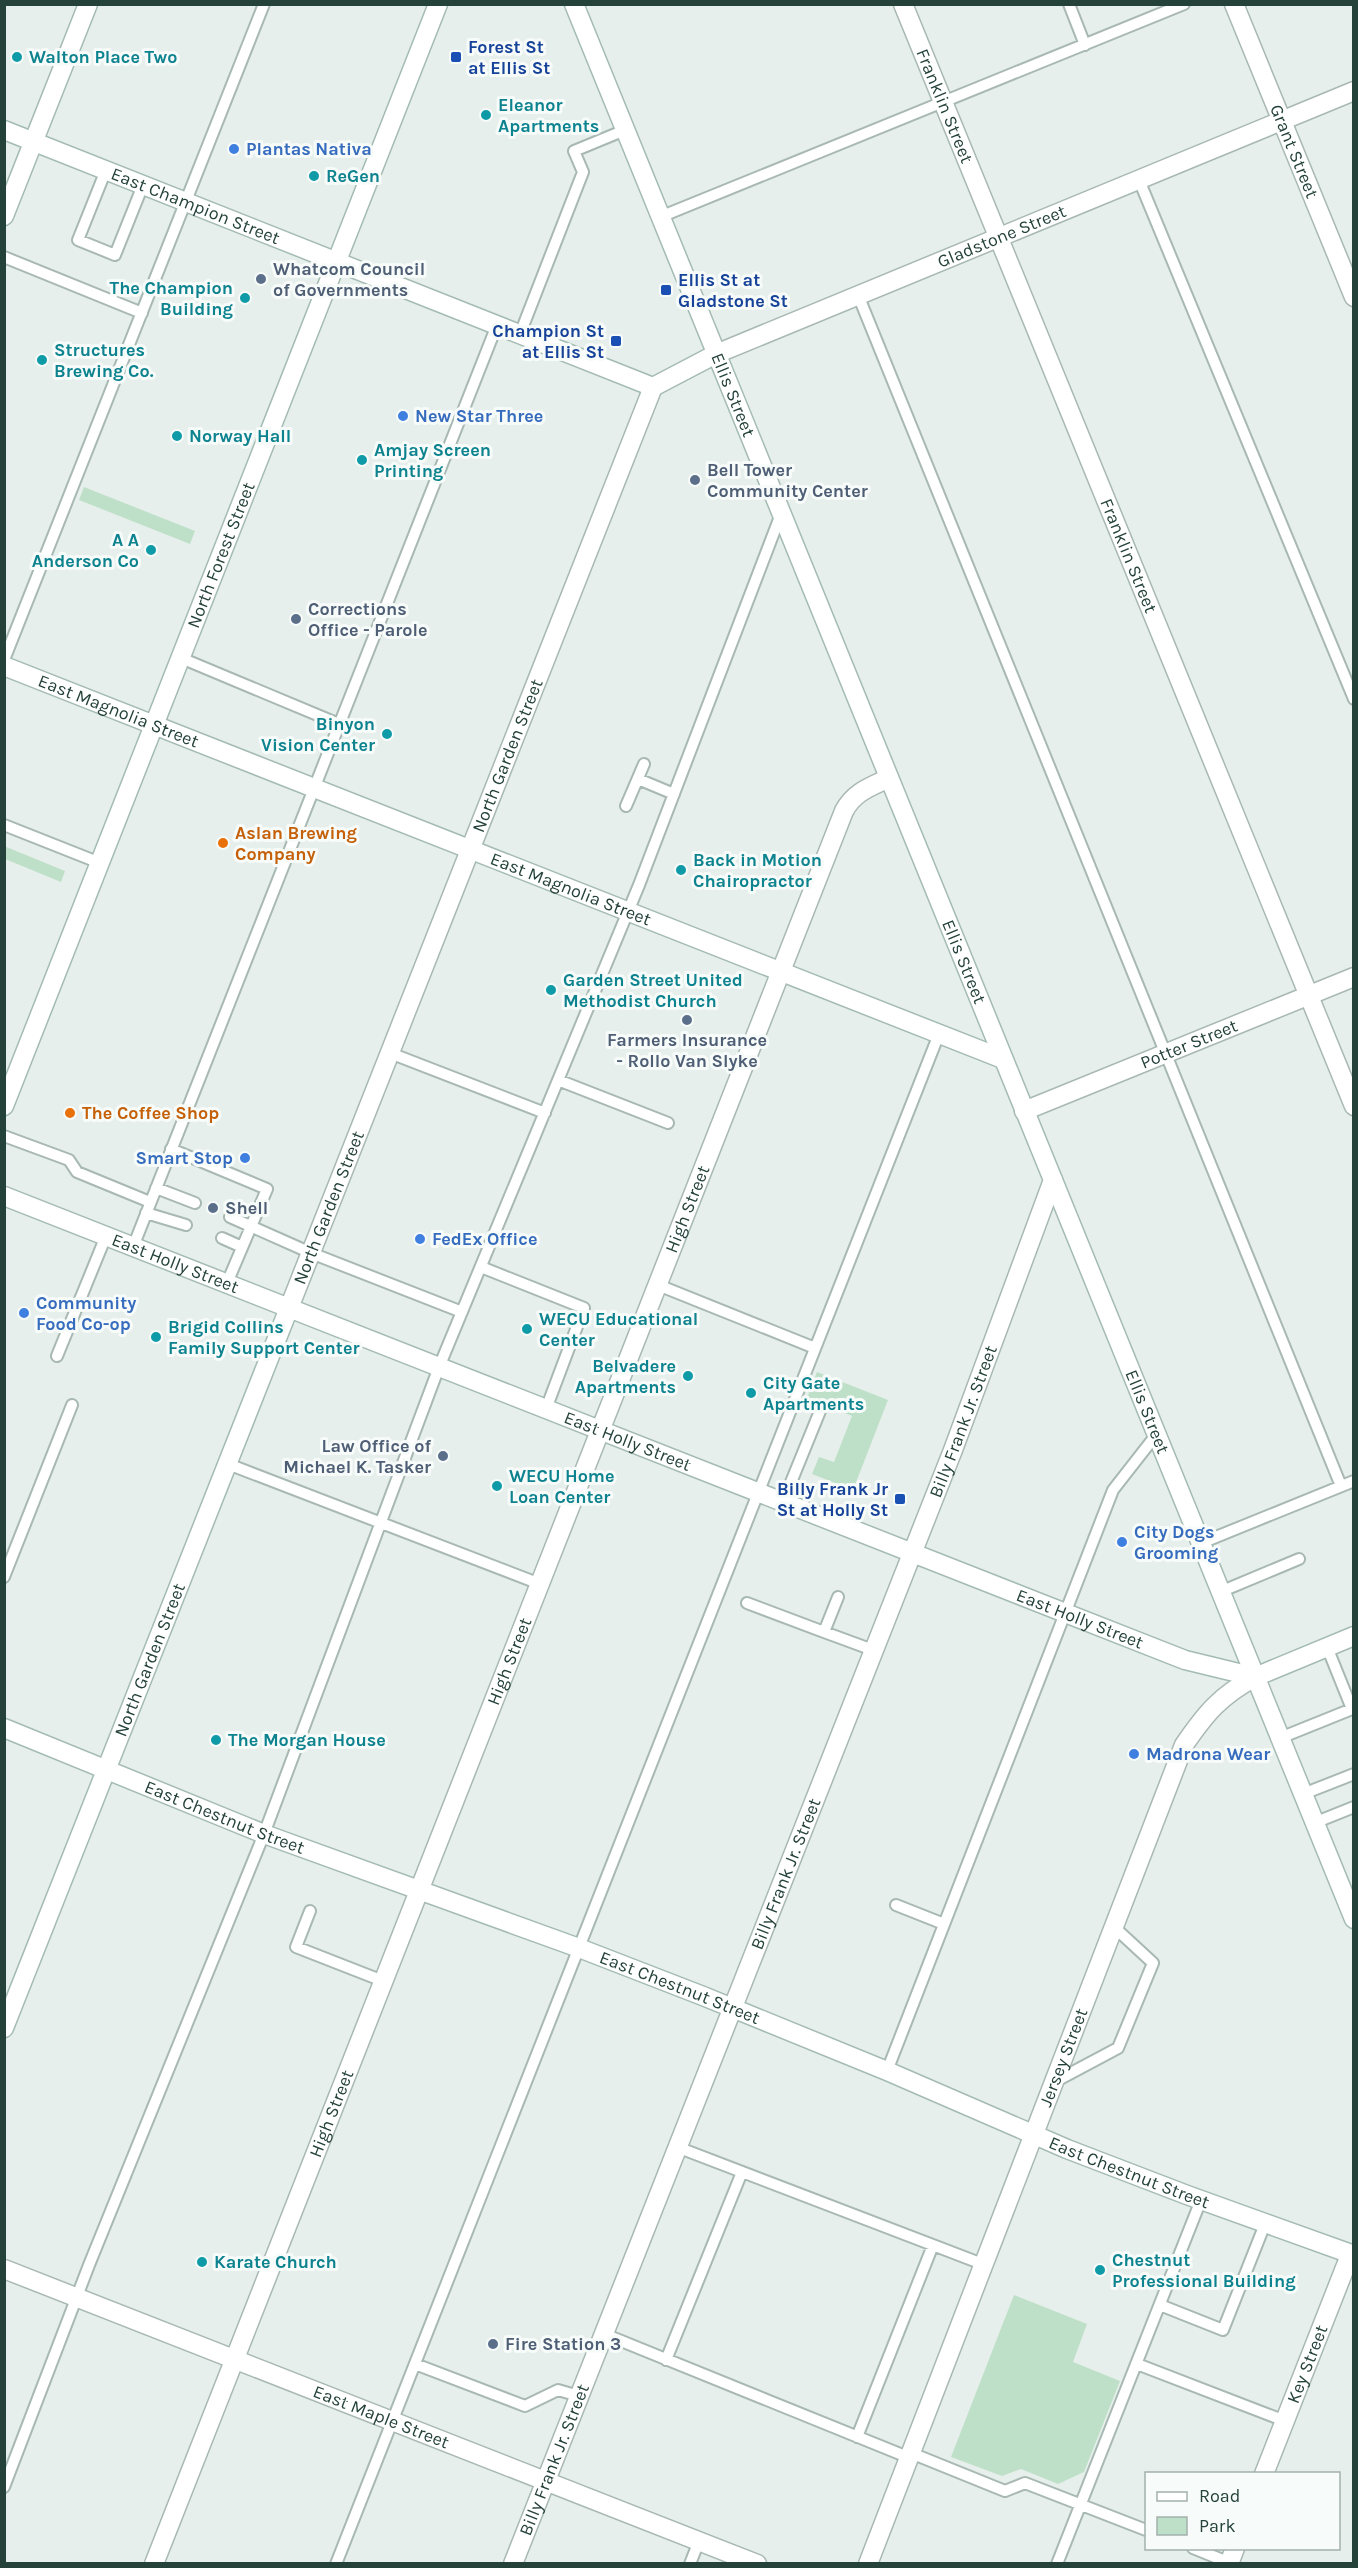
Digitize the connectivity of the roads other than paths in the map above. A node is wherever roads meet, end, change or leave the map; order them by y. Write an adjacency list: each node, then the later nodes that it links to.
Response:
1 (88, 4): 15 (street)
2 (264, 4): 19 (lane)
3 (438, 4): 24 (street, North Forest Street)
4 (574, 4): 14 (street, Ellis Street)
5 (903, 4): 11 (street, Franklin Street)
6 (1069, 4): 9 (lane)
7 (1184, 4): 9 (lane)
8 (1234, 4): 12 (street, Grant Street)
9 (1085, 45): 11 (lane)
10 (1353, 91): 12 (street, Gladstone Street)
11 (943, 102): 21 (lane); 22 (street, Franklin Street)
12 (1281, 121): 17 (street, Gladstone Street); 26 (street, Grant Street)
13 (4, 130): 15 (street, East Champion Street)
14 (625, 130): 21 (street, Ellis Street); 29 (lane)
15 (34, 142): 16 (street, East Champion Street); 20 (street)
16 (106, 170): 18 (street, East Champion Street); 18 (lane)
17 (1139, 180): 22 (street, Gladstone Street); 36 (lane)
18 (143, 185): 19 (street, East Champion Street)
19 (186, 202): 24 (street, East Champion Street); 27 (lane)
20 (4, 216)
21 (660, 217): 30 (street, Ellis Street)
22 (998, 237): 25 (street, Gladstone Street); 51 (street, Franklin Street)
23 (4, 257): 27 (lane)
24 (336, 262): 28 (street, East Champion Street); 33 (street, North Forest Street)
25 (858, 295): 30 (street, Gladstone Street); 54 (lane)
26 (1353, 297)
27 (142, 313): 34 (lane)
28 (497, 325): 29 (street, East Champion Street); 37 (lane)
29 (520, 334): 31 (street, East Champion Street)
30 (716, 354): 31 (street, Gladstone Street); 32 (street, Ellis Street)
31 (653, 387): 46 (street, North Garden Street)
32 (781, 514): 40 (street, Ellis Street); 43 (lane)
33 (181, 658): 37 (lane); 38 (street, North Forest Street)
34 (4, 660)
35 (4, 666): 38 (street, East Magnolia Street)
36 (1353, 699)
37 (339, 724): 42 (lane)
38 (154, 725): 42 (street, East Magnolia Street); 47 (street, North Forest Street)
39 (644, 764): 41 (lane)
40 (889, 778): 49 (street, High Street); 55 (street, Ellis Street)
41 (638, 779): 43 (lane); 44 (lane)
42 (314, 788): 46 (street, East Magnolia Street); 63 (lane)
43 (674, 794): 48 (lane)
44 (627, 806)
45 (4, 825): 47 (lane)
46 (471, 849): 48 (street, East Magnolia Street); 53 (street, North Garden Street)
47 (100, 863): 57 (street, North Forest Street)
48 (628, 911): 49 (street, East Magnolia Street); 56 (lane)
49 (781, 971): 52 (street, East Magnolia Street); 80 (street, High Street)
50 (1353, 976): 51 (street, Potter Street)
51 (1308, 995): 54 (street, Potter Street); 58 (street, Franklin Street)
52 (939, 1034): 55 (street, East Magnolia Street); 83 (lane)
53 (390, 1053): 60 (lane); 77 (street, North Garden Street)
54 (1166, 1053): 59 (street, Potter Street); 93 (lane)
55 (1003, 1059): 59 (street, Ellis Street)
56 (558, 1080): 60 (lane); 61 (lane)
57 (4, 1106)
58 (1353, 1106)
59 (1024, 1111): 64 (street, Ellis Street)
60 (545, 1113): 78 (lane)
61 (668, 1123)
62 (4, 1136): 67 (lane)
63 (171, 1149): 65 (lane); 72 (lane)
64 (1053, 1180): 90 (street, Ellis Street); 98 (street, Billy Frank Jr. Street)
65 (156, 1188): 67 (lane); 68 (lane)
66 (4, 1196): 73 (street, East Holly Street)
67 (150, 1202): 69 (lane)
68 (195, 1203)
69 (146, 1213): 71 (lane); 75 (lane)
70 (230, 1217): 72 (lane)
71 (186, 1225)
72 (251, 1227): 76 (lane); 77 (lane)
73 (106, 1236): 75 (street, East Holly Street); 84 (lane)
74 (222, 1238): 76 (lane)
75 (133, 1246): 79 (street, East Holly Street)
76 (242, 1247): 79 (lane)
77 (311, 1253): 81 (street, North Garden Street); 82 (lane)
78 (481, 1267): 82 (lane); 87 (lane)
79 (227, 1283): 81 (street, East Holly Street)
80 (658, 1285): 83 (lane); 89 (street, High Street)
81 (289, 1308): 85 (street, East Holly Street); 91 (street, North Garden Street)
82 (462, 1312): 85 (lane)
83 (815, 1348): 94 (lane)
84 (57, 1356)
85 (439, 1367): 87 (street, East Holly Street); 96 (lane)
86 (72, 1405): 100 (lane)
87 (546, 1409): 89 (street, East Holly Street)
88 (820, 1411): 95 (lane)
89 (600, 1431): 94 (street, East Holly Street); 101 (street, High Street)
90 (1156, 1435): 97 (street, Ellis Street); 105 (lane)
91 (228, 1464): 96 (lane); 114 (street, North Garden Street)
92 (1353, 1481): 93 (lane)
93 (1341, 1486): 97 (lane)
94 (758, 1492): 95 (street, East Holly Street); 126 (lane)
95 (783, 1502): 98 (street, East Holly Street)
96 (381, 1523): 101 (lane); 119 (lane)
97 (1201, 1544): 102 (street, Ellis Street)
98 (911, 1552): 105 (street, East Holly Street); 109 (street, Billy Frank Jr. Street)
99 (1299, 1559): 102 (lane)
100 (4, 1577)
101 (540, 1584): 120 (street, High Street)
102 (1220, 1592): 110 (street, Ellis Street)
103 (838, 1598): 106 (lane)
104 (747, 1603): 106 (lane)
105 (1065, 1613): 110 (street, East Holly Street); 124 (lane)
106 (824, 1632): 109 (lane)
107 (1353, 1636): 108 (street, Jersey Street)
108 (1327, 1647): 110 (street, Jersey Street); 111 (lane)
109 (873, 1650): 128 (street, Billy Frank Jr. Street)
110 (1255, 1677): 113 (street, Ellis Street); 125 (street, Jersey Street)
111 (1353, 1710): 113 (lane)
112 (4, 1728): 114 (street, East Chestnut Street)
113 (1280, 1738): 116 (street, Ellis Street)
114 (106, 1770): 119 (street, East Chestnut Street); 129 (street, North Garden Street)
115 (1353, 1774): 116 (lane)
116 (1303, 1794): 118 (street, Ellis Street)
117 (1353, 1807): 118 (lane)
118 (1314, 1823): 123 (street, Ellis Street)
119 (264, 1834): 120 (street, East Chestnut Street); 141 (lane)
120 (419, 1890): 126 (street, East Chestnut Street); 127 (street, High Street)
121 (896, 1905): 124 (lane)
122 (310, 1911): 127 (lane)
123 (1353, 1919)
124 (944, 1924): 130 (lane)
125 (1114, 1927): 131 (street, Jersey Street); 131 (lane)
126 (579, 1948): 128 (street, East Chestnut Street); 146 (lane)
127 (383, 1981): 144 (street, High Street)
128 (731, 2008): 130 (street, East Chestnut Street); 133 (street, Billy Frank Jr. Street)
129 (4, 2028)
130 (887, 2071): 132 (street, East Chestnut Street)
131 (1056, 2081): 132 (street, Jersey Street)
132 (1035, 2136): 135 (street, East Chestnut Street); 139 (street, Jersey Street)
133 (677, 2147): 134 (lane); 143 (street, Billy Frank Jr. Street)
134 (742, 2172): 137 (lane); 145 (lane)
135 (1201, 2200): 136 (street, East Chestnut Street); 142 (lane)
136 (1265, 2224): 138 (street, East Chestnut Street); 142 (lane)
137 (933, 2245): 139 (lane); 151 (lane)
138 (1352, 2255): 150 (street, Key Street)
139 (985, 2265): 152 (street, Jersey Street)
140 (4, 2269): 141 (street, East Maple Street)
141 (77, 2297): 144 (street, East Maple Street); 155 (lane)
142 (1160, 2305): 147 (lane)
143 (604, 2334): 145 (lane); 148 (street, Billy Frank Jr. Street)
144 (235, 2359): 149 (street, East Maple Street); 161 (street, High Street)
145 (666, 2360): 151 (lane)
146 (415, 2364): 148 (lane); 149 (lane)
147 (1137, 2364): 150 (lane); 156 (lane)
148 (579, 2396): 154 (street, Billy Frank Jr. Street)
149 (393, 2421): 154 (street, East Maple Street); 162 (lane)
150 (1285, 2421): 153 (street, Key Street)
151 (857, 2437): 152 (lane)
152 (910, 2456): 156 (lane); 166 (street, Jersey Street)
153 (1265, 2472)
154 (544, 2481): 158 (street, East Maple Street); 163 (street, Billy Frank Jr. Street)
155 (4, 2487)
156 (1081, 2504): 157 (lane); 167 (lane)
157 (1145, 2530)
158 (699, 2541): 164 (lane); 165 (street, East Maple Street)
159 (1198, 2550): 160 (lane)
160 (1230, 2563)
161 (154, 2564)
162 (336, 2564)
163 (513, 2564)
164 (690, 2564)
165 (757, 2564)
166 (868, 2564)
167 (1057, 2564)

